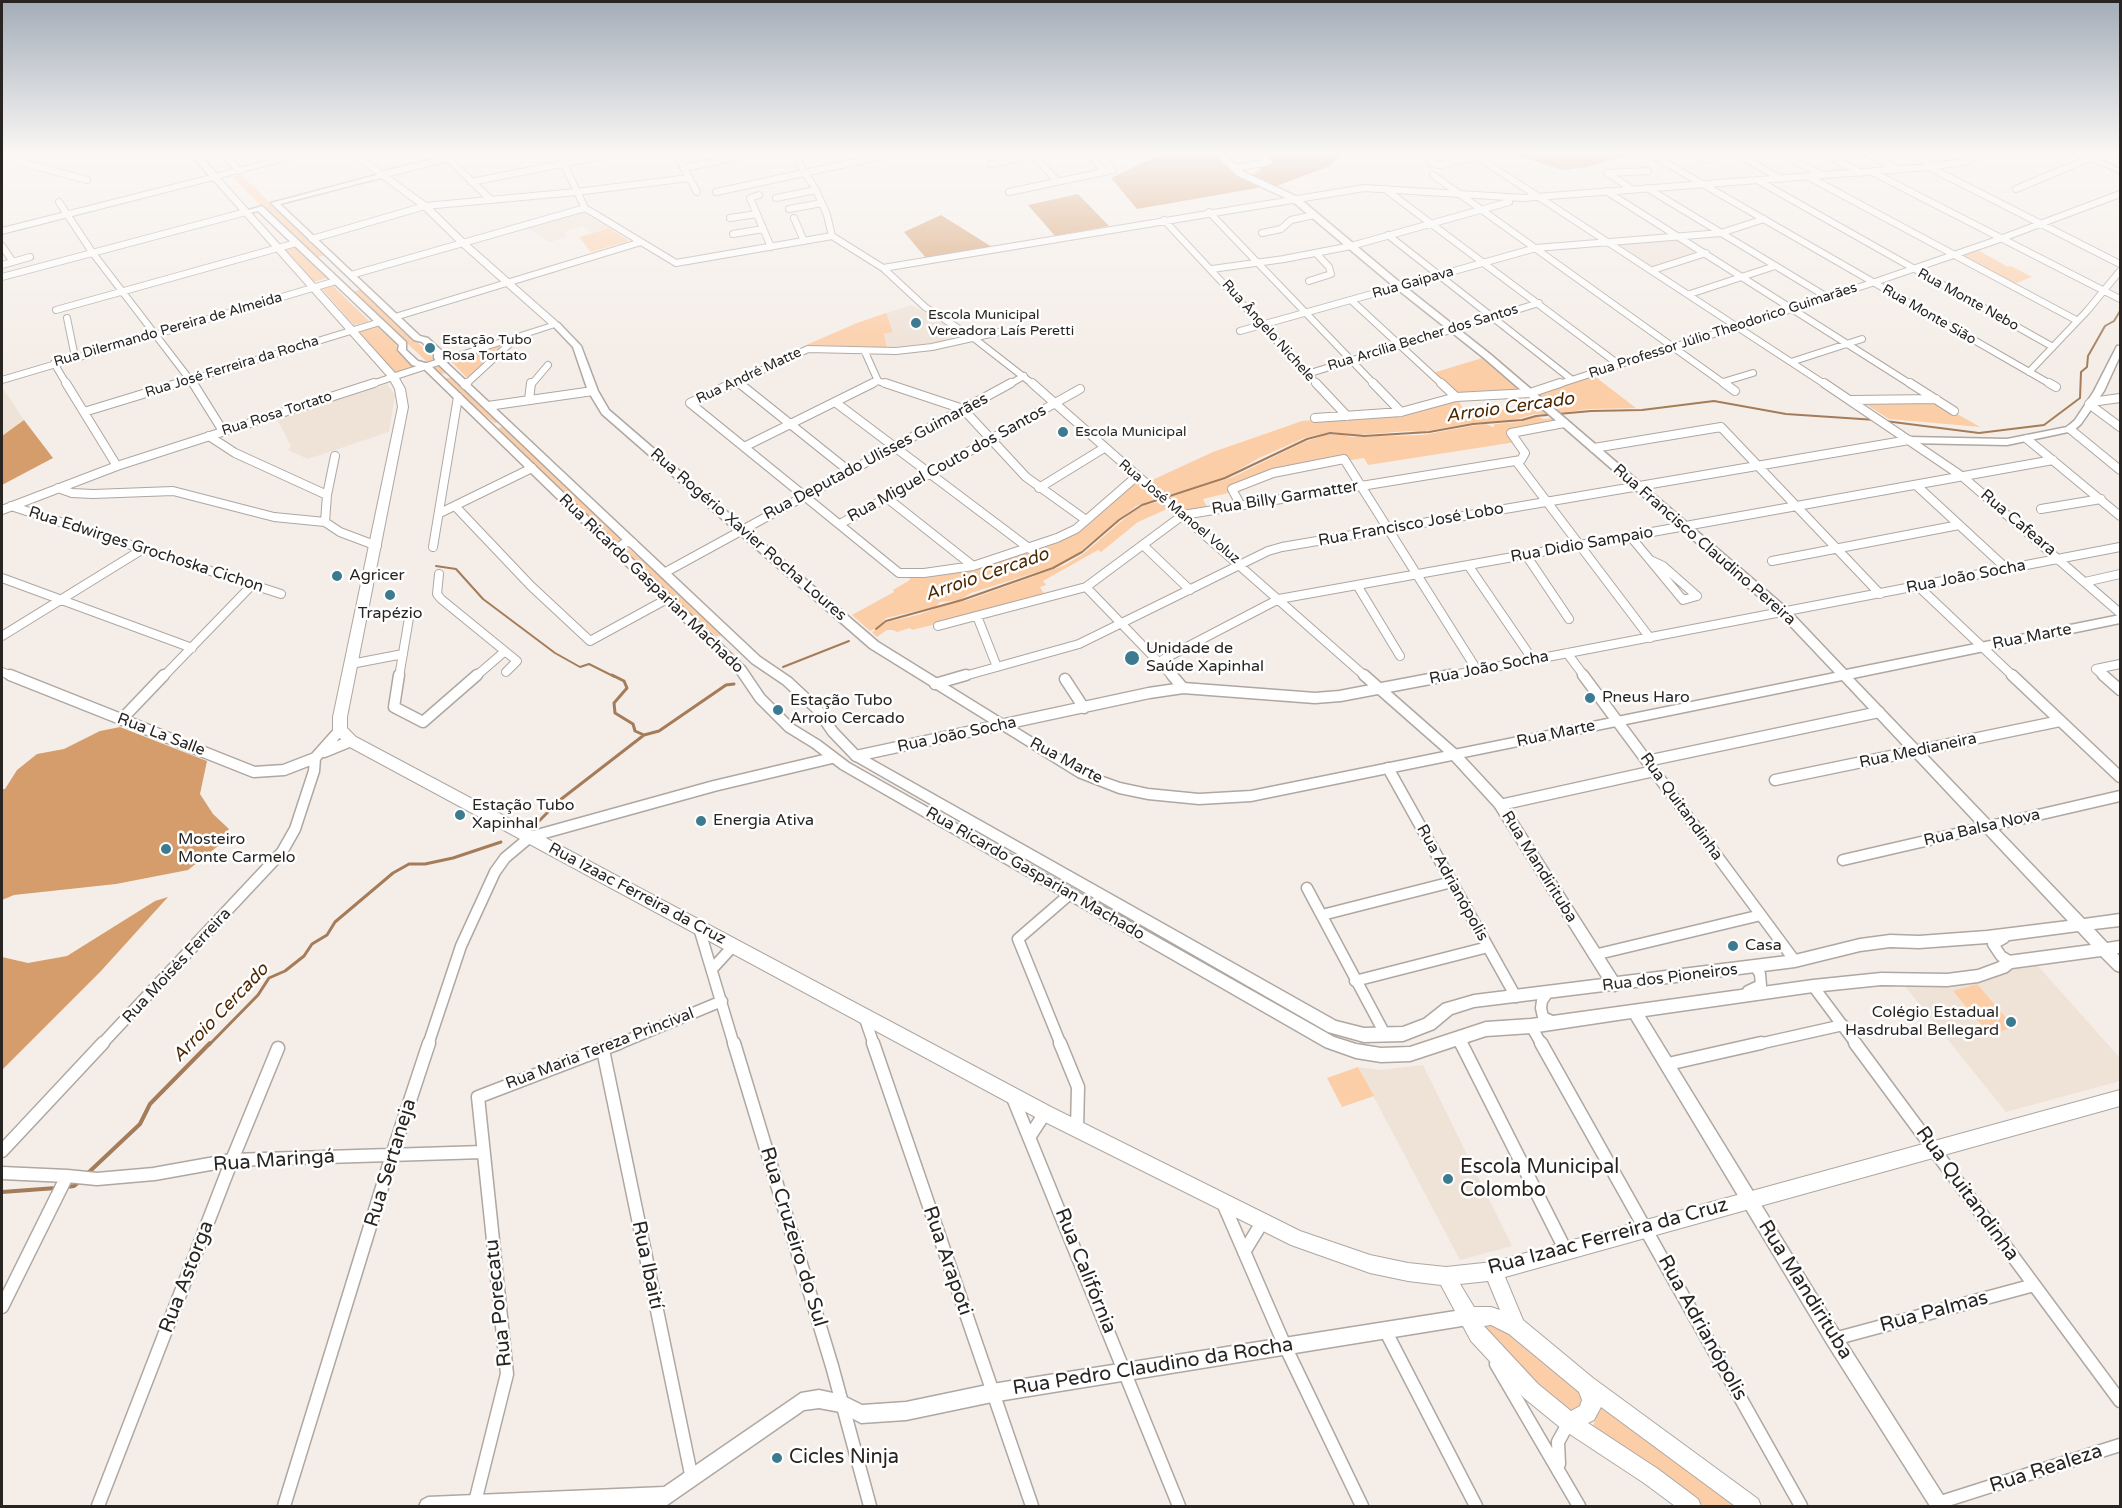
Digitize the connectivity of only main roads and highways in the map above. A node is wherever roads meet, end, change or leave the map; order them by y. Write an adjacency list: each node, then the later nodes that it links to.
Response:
1 (35, 222): 4 (main road)
2 (255, 222): 5 (main road)
3 (442, 222): 5 (main road, Rua Rosa Tortato)
4 (2, 231)
5 (393, 377): 8 (main road, Rua Izaac Ferreira da Cruz)
6 (2121, 1098): 7 (main road, Rua Izaac Ferreira da Cruz)
7 (1493, 1271): 8 (main road, Rua Izaac Ferreira da Cruz); 10 (main road)
8 (1446, 1276): 9 (main road)
9 (1467, 1317): 10 (main road); 12 (main road)
10 (1516, 1327): 11 (main road)
11 (1586, 1385): 12 (main road); 14 (main road)
12 (1569, 1422): 13 (main road)
13 (1691, 1506)
14 (1750, 1506)

